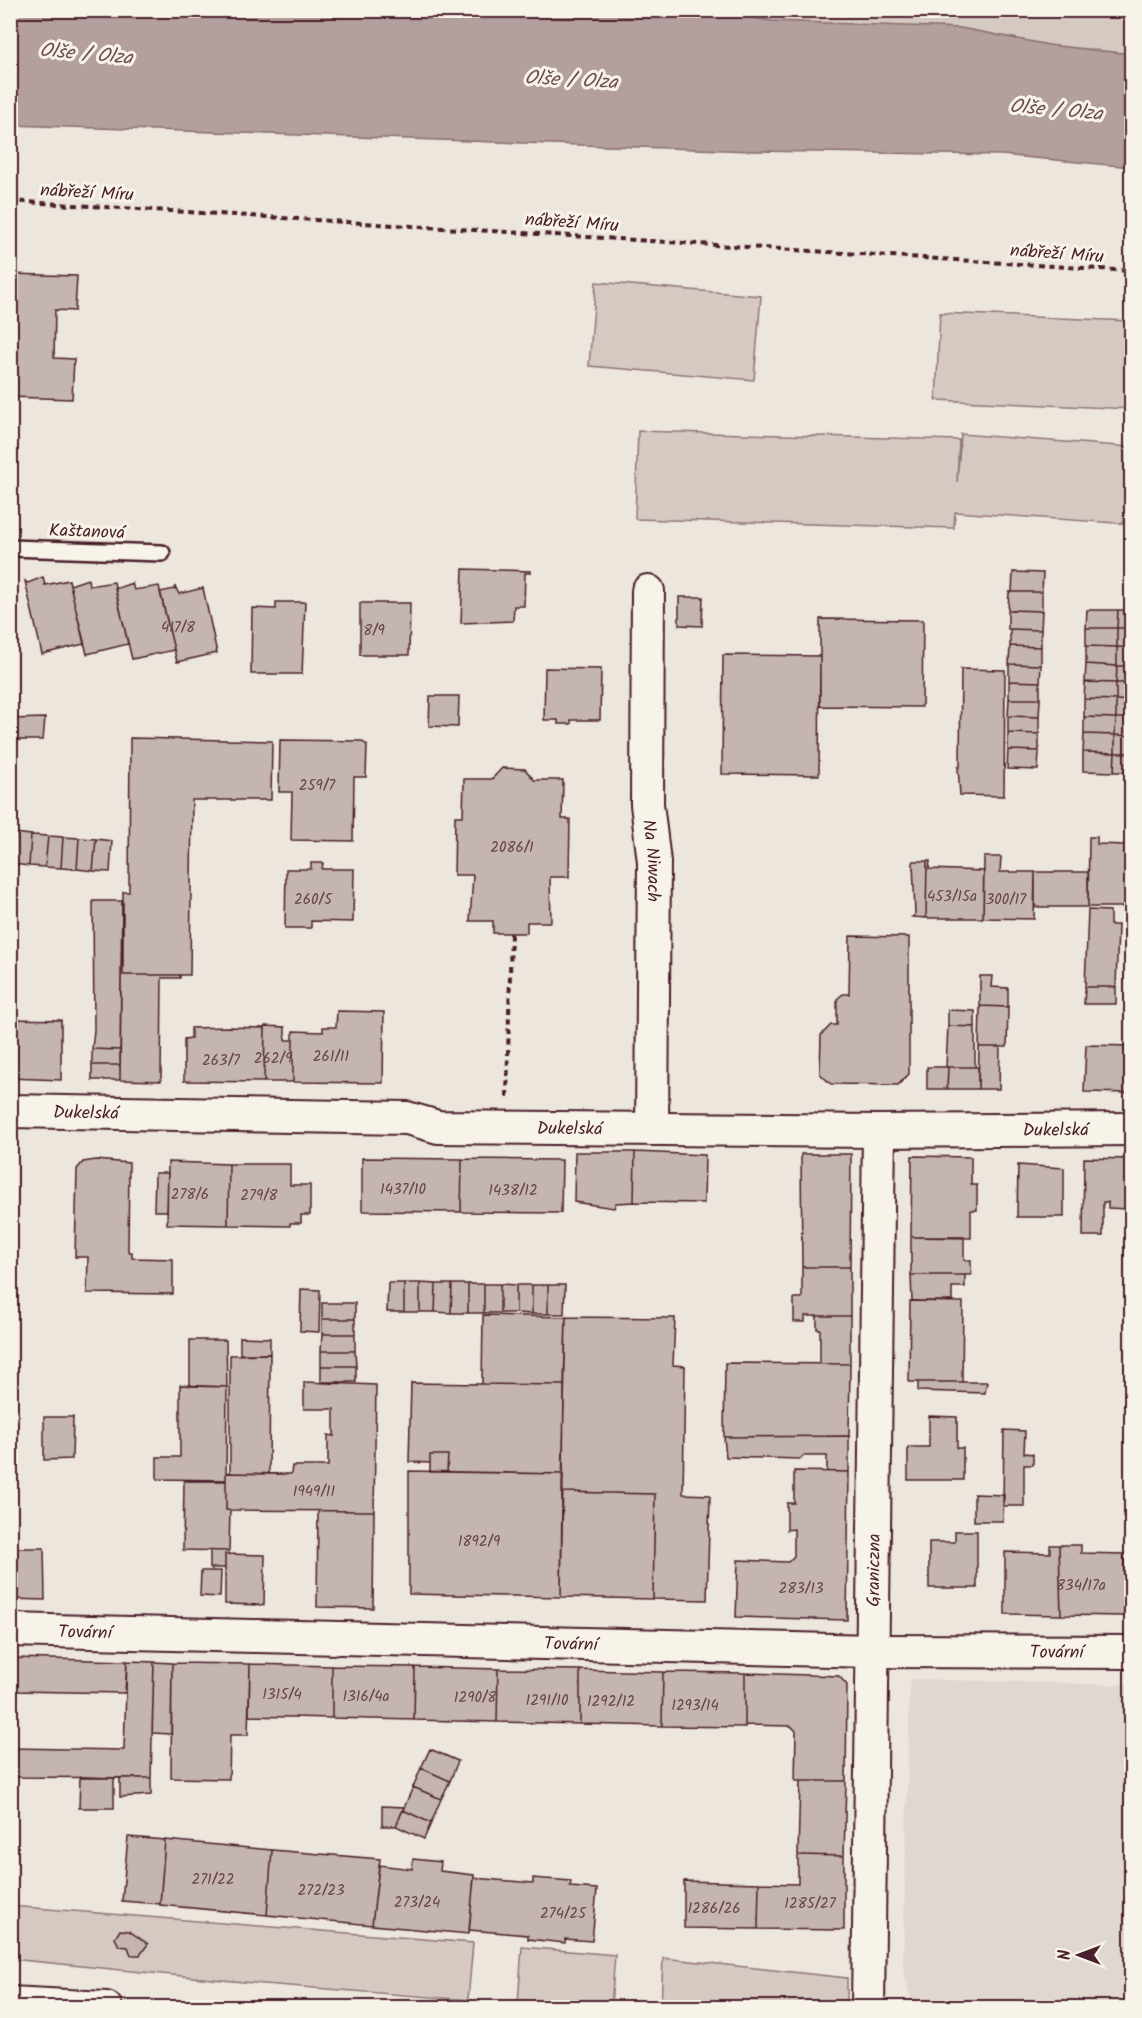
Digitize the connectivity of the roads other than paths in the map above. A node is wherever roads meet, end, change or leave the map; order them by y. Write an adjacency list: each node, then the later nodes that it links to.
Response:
1 (10, 548): 2 (lane, Kaštanová)
2 (162, 553)
3 (648, 591): 5 (street, Na Niwach)
4 (10, 1111): 5 (street, Dukelská)
5 (652, 1129): 7 (street, Dukelská)
6 (1131, 1129): 7 (street, Dukelská)
7 (879, 1131): 9 (street, Graniczna)
8 (10, 1630): 9 (street, Tovární)
9 (873, 1651): 10 (street, Tovární); 13 (street, Graniczna)
10 (1131, 1652)
11 (10, 2003): 12 (street)
12 (106, 2007)
13 (868, 2007)

